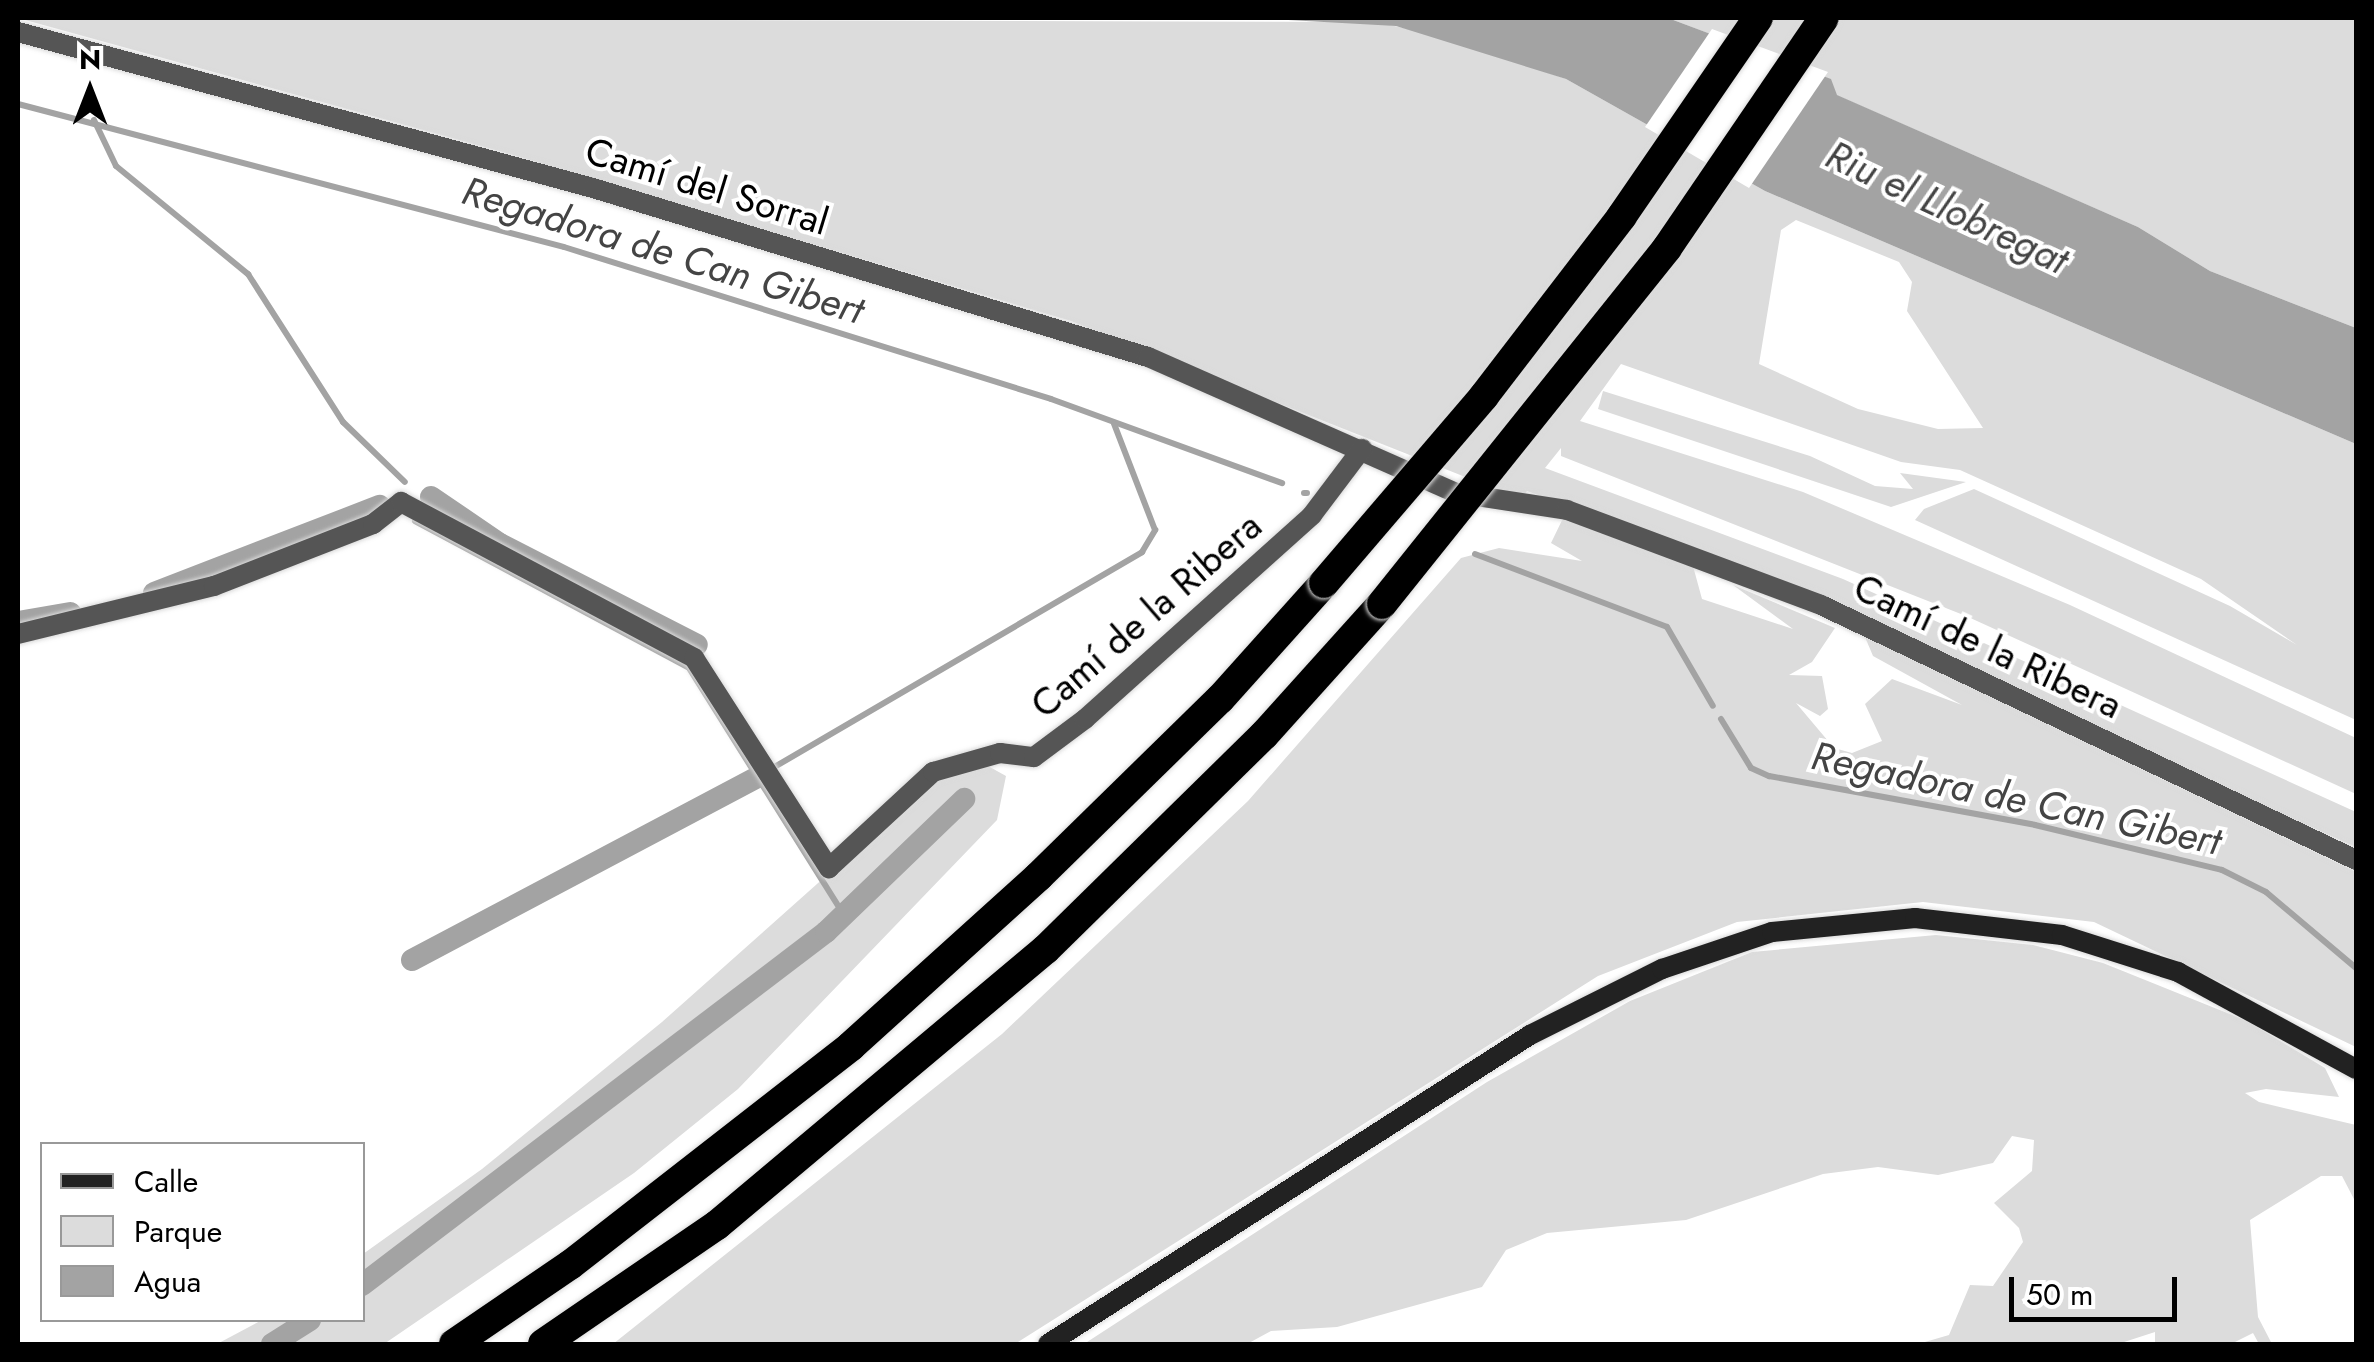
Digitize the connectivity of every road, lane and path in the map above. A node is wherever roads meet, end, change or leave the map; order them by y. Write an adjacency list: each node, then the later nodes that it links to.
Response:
1 (1758, 18): 8 (highway, bridge)
2 (1824, 18): 11 (highway, bridge)
3 (18, 32): 4 (street, Camí del Sorral)
4 (1362, 449): 5 (street, Camí de la Ribera); 6 (street, Camí de la Ribera)
5 (18, 634)
6 (2356, 860)
7 (2356, 1069): 12 (main road)
8 (570, 1265): 9 (highway); 10 (highway)
9 (426, 1344)
10 (454, 1344)
11 (543, 1344)
12 (1048, 1344)

